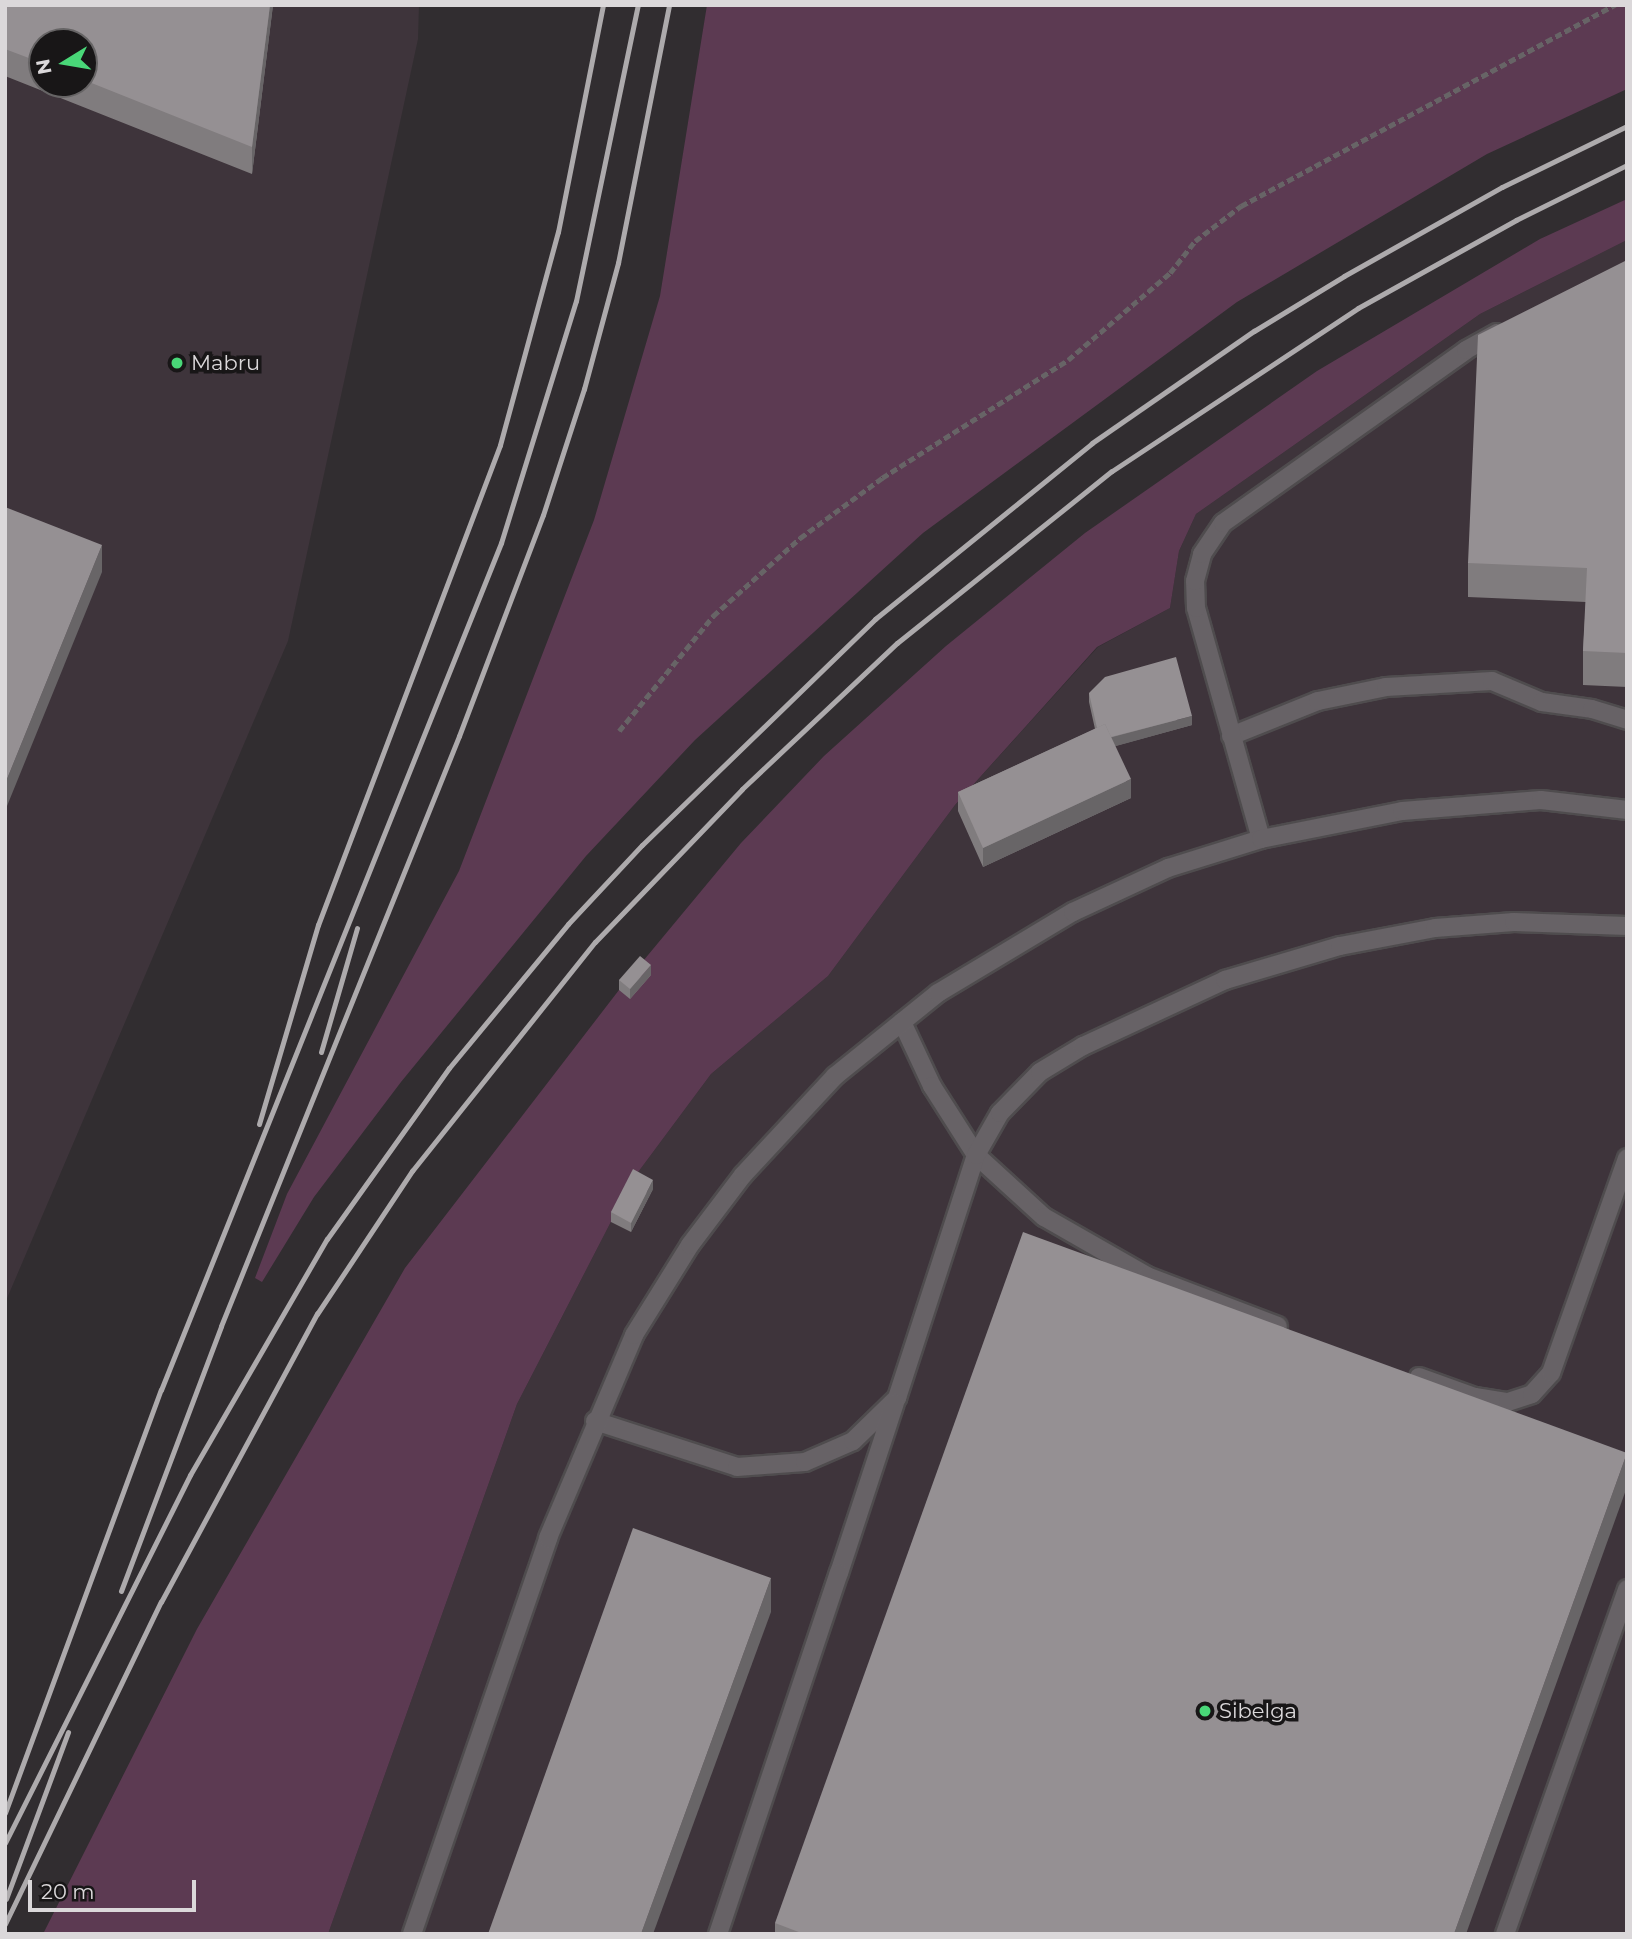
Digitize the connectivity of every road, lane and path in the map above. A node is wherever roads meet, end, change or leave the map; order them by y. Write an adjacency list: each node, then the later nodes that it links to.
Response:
1 (1615, 5): 4 (path)
2 (1512, 325): 5 (street)
3 (1627, 720): 5 (street)
4 (620, 731)
5 (1231, 736): 7 (street)
6 (1627, 810): 7 (street)
7 (1261, 839): 9 (street)
8 (1627, 926): 10 (street)
9 (902, 1022): 10 (street); 15 (street)
10 (976, 1155): 12 (street); 14 (street)
11 (1627, 1158): 13 (street)
12 (1299, 1334)
13 (1400, 1371)
14 (897, 1398): 15 (street); 18 (street)
15 (595, 1421): 17 (street)
16 (1627, 1589): 19 (street)
17 (412, 1934)
18 (718, 1934)
19 (1504, 1934)

